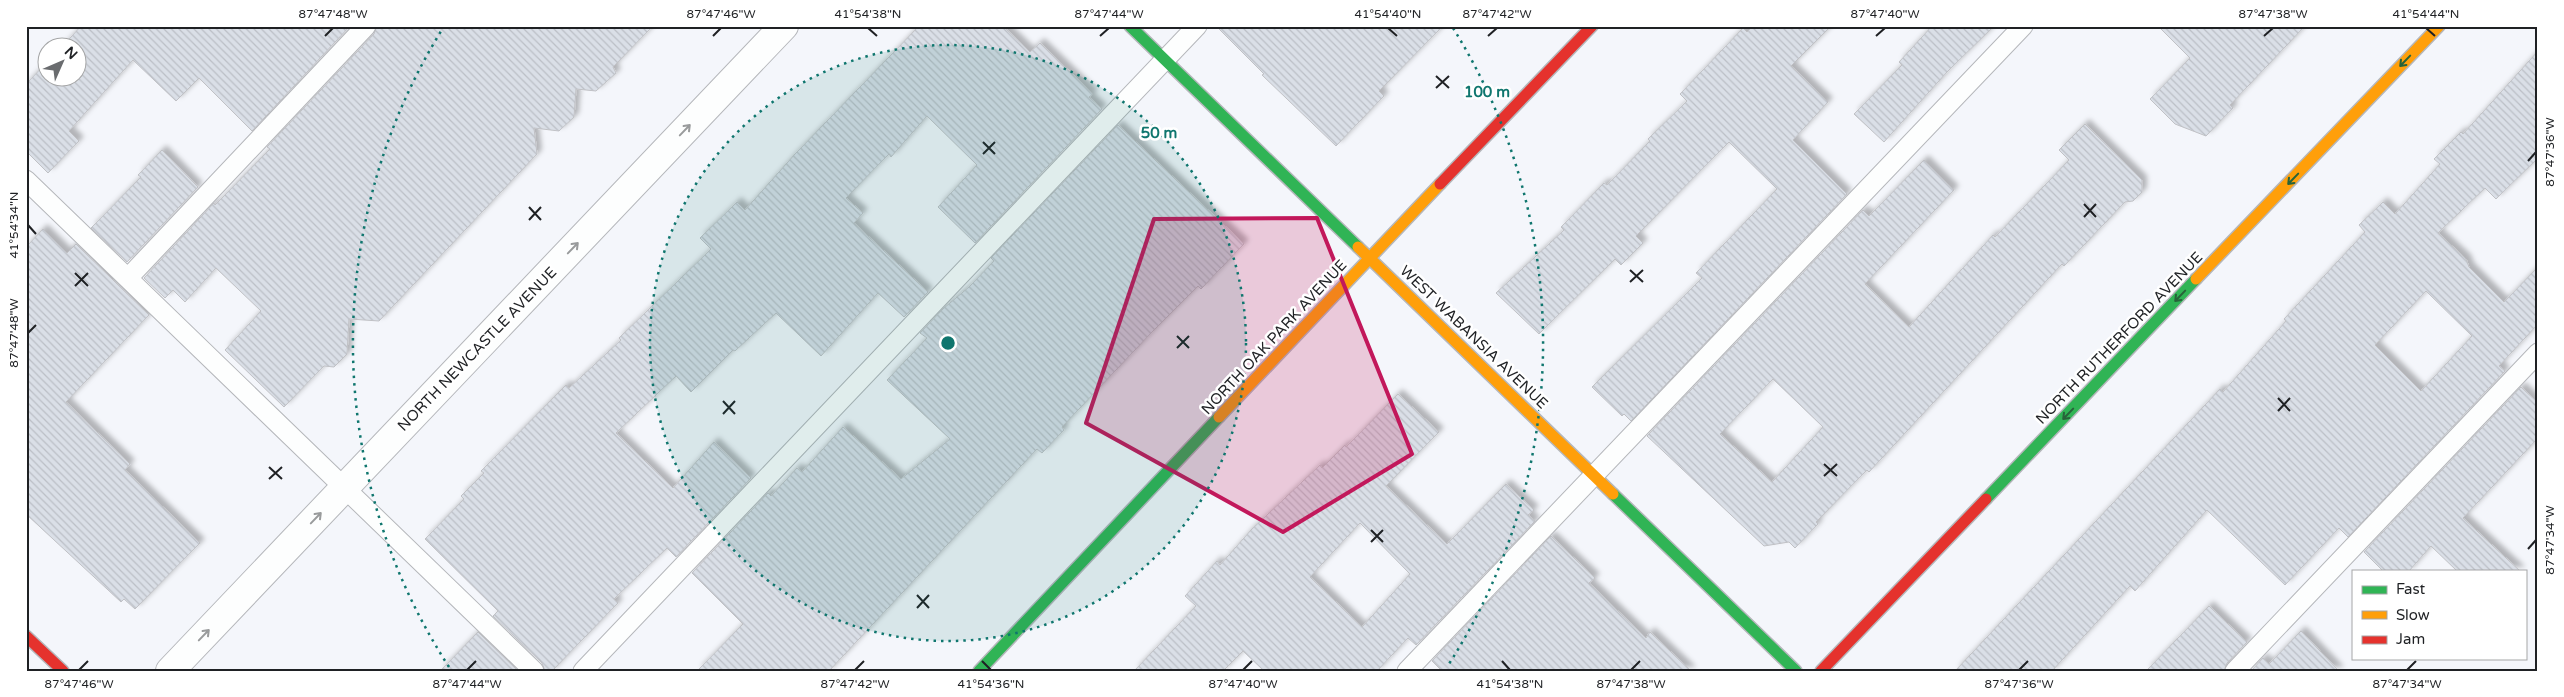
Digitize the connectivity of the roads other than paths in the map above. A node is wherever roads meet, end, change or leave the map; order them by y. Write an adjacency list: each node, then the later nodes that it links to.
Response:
1 (366, 26): 11 (lane)
2 (784, 26): 14 (street, NORTH NEWCASTLE AVENUE, one-way to 2)
3 (1130, 26): 8 (street, WEST WABANSIA AVENUE)
4 (1197, 26): 8 (lane)
5 (1592, 26): 10 (street, NORTH OAK PARK AVENUE)
6 (2023, 26): 13 (lane)
7 (2439, 26): 23 (street, NORTH RUTHERFORD AVENUE, one-way to 23)
8 (1165, 60): 10 (street, WEST WABANSIA AVENUE); 19 (lane)
9 (26, 180): 11 (lane)
10 (1370, 258): 13 (street, WEST WABANSIA AVENUE); 20 (street, NORTH OAK PARK AVENUE)
11 (128, 278): 14 (lane)
12 (2538, 353): 24 (lane)
13 (1594, 475): 21 (lane); 22 (street, WEST WABANSIA AVENUE)
14 (344, 488): 17 (street, NORTH NEWCASTLE AVENUE, one-way to 14); 18 (lane)
15 (26, 636): 16 (street)
16 (56, 669)
17 (170, 671)
18 (534, 671)
19 (583, 671)
20 (979, 671)
21 (1407, 671)
22 (1796, 671)
23 (1821, 671)
24 (2235, 671)

